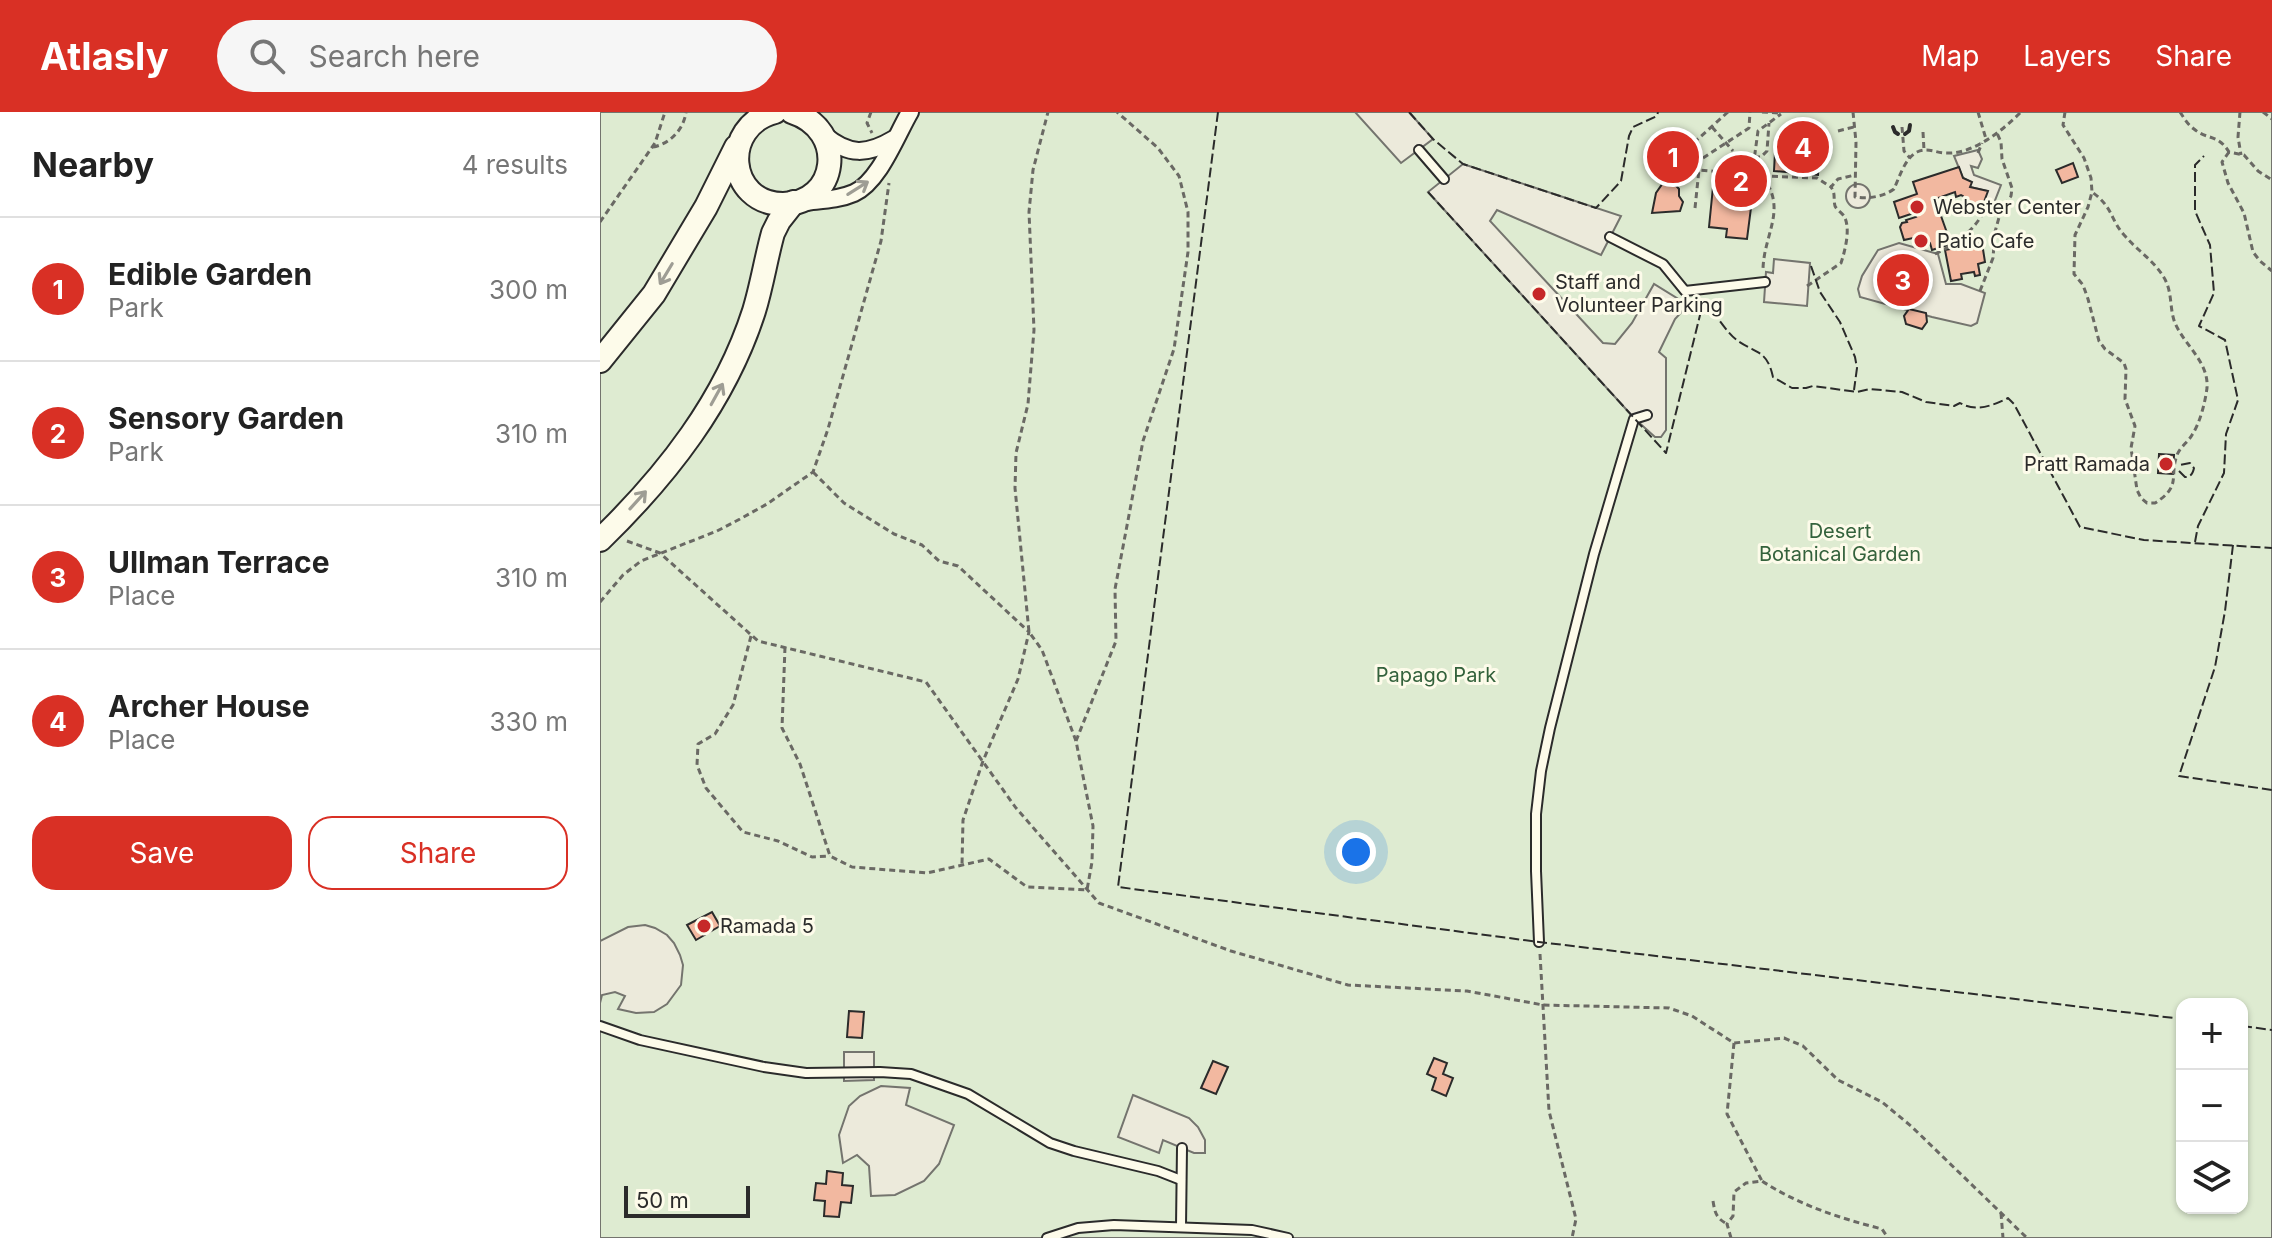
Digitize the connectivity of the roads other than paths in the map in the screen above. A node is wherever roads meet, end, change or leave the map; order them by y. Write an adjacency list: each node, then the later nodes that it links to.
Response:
1 (792, 112): 4 (main road)
2 (910, 112): 5 (street)
3 (769, 113): 6 (main road)
4 (822, 126): 5 (street); 9 (main road)
5 (894, 139): 9 (street, one-way to 5)
6 (740, 140): 9 (main road); 14 (main road, one-way to 14)
7 (1419, 150): 8 (lane)
8 (1444, 179)
9 (796, 202): 16 (main road, one-way to 9)
10 (1610, 237): 12 (lane)
11 (1764, 277): 12 (lane)
12 (1685, 291): 13 (lane)
13 (1679, 299)
14 (600, 361)
15 (1647, 415): 17 (lane)
16 (603, 537)
17 (1539, 942)
18 (600, 1026): 20 (lane)
19 (1182, 1148): 20 (lane)
20 (1181, 1180): 21 (lane)
21 (1181, 1226): 22 (lane); 23 (lane)
22 (1047, 1238)
23 (1288, 1238)

